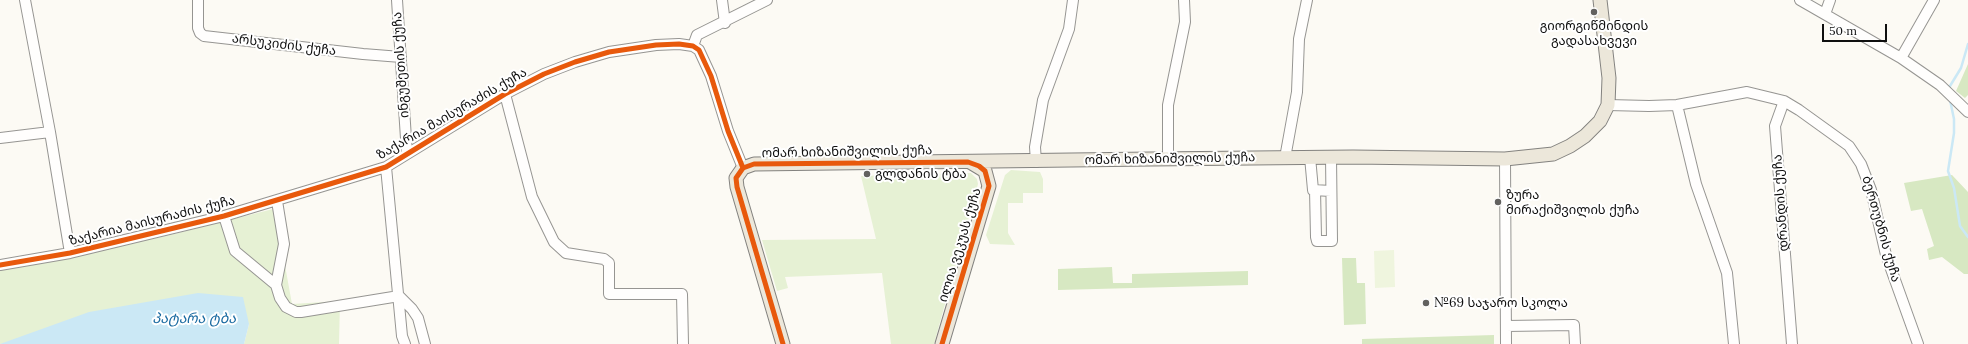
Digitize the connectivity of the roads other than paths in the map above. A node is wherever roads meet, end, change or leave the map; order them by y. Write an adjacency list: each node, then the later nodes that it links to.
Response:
1 (25, 0): 23 (street)
2 (198, 0): 16 (street, არსუკიძის ქუჩა)
3 (397, 0): 16 (street, ინგუშეთის ქუჩა)
4 (722, 0): 14 (street)
5 (767, 0): 14 (street)
6 (1073, 0): 33 (street)
7 (1184, 0): 29 (street)
8 (1307, 0): 28 (street)
9 (1600, 0): 20 (main road, ომარ ხიზანიშვილის ქუჩა)
10 (1800, 0): 13 (street)
11 (1830, 0): 13 (street)
12 (1934, 0): 17 (street)
13 (1825, 14): 17 (street)
14 (725, 22): 15 (street)
15 (693, 46): 18 (street, ზაქარია მაისურაძის ქუჩა); 35 (street)
16 (401, 57): 25 (street, ინგუშეთის ქუჩა)
17 (1901, 58): 22 (street)
18 (506, 94): 25 (street, ზაქარია მაისურაძის ქუჩა); 48 (street)
19 (1784, 101): 21 (street); 54 (street, დრანდის ქუჩა); 55 (street, ბერთუბნის ქუჩა)
20 (1608, 105): 21 (street); 30 (main road, ომარ ხიზანიშვილის ქუჩა)
21 (1677, 105): 53 (street)
22 (1968, 112)
23 (50, 132): 24 (street); 41 (street)
24 (0, 138)
25 (407, 154): 34 (street, ზაქარია მაისურაძის ქუჩა)
26 (1310, 157): 27 (main road, ომარ ხიზანიშვილის ქუჩა); 28 (main road, ომარ ხიზანიშვილის ქუჩა); 37 (street)
27 (1331, 157): 30 (main road, ომარ ხიზანიშვილის ქუჩა); 38 (street)
28 (1285, 158): 29 (main road, ომარ ხიზანიშვილის ქუჩა)
29 (1168, 159): 33 (main road, ომარ ხიზანიშვილის ქუჩა)
30 (1505, 159): 45 (street)
31 (1010, 161): 32 (main road, ომარ ხიზანიშვილის ქუჩა); 33 (main road, ომარ ხიზანიშვილის ქუჩა); 36 (main road)
32 (968, 162): 35 (main road, ომარ ხიზანიშვილის ქუჩა); 36 (main road, ილია ვეკუას ქუჩა)
33 (1036, 162)
34 (386, 167): 39 (street, ზაქარია მაისურაძის ქუჩა); 44 (street)
35 (743, 168): 49 (main road)
36 (989, 186): 50 (main road, ილია ვეკუას ქუჩა)
37 (1315, 190): 38 (street); 38 (street)
38 (1331, 191)
39 (277, 201): 40 (street, ზაქარია მაისურაძის ქუჩა); 43 (street)
40 (224, 216): 41 (street, ზაქარია მაისურაძის ქუჩა); 43 (street)
41 (70, 253): 42 (street, ზაქარია მაისურაძის ქუჩა)
42 (0, 265)
43 (276, 285): 44 (street)
44 (398, 296): 46 (street); 47 (street)
45 (1506, 326): 51 (street); 52 (street)
46 (405, 344)
47 (425, 344)
48 (683, 344)
49 (784, 344)
50 (942, 344)
51 (1506, 344)
52 (1575, 344)
53 (1734, 344)
54 (1792, 344)
55 (1918, 344)

